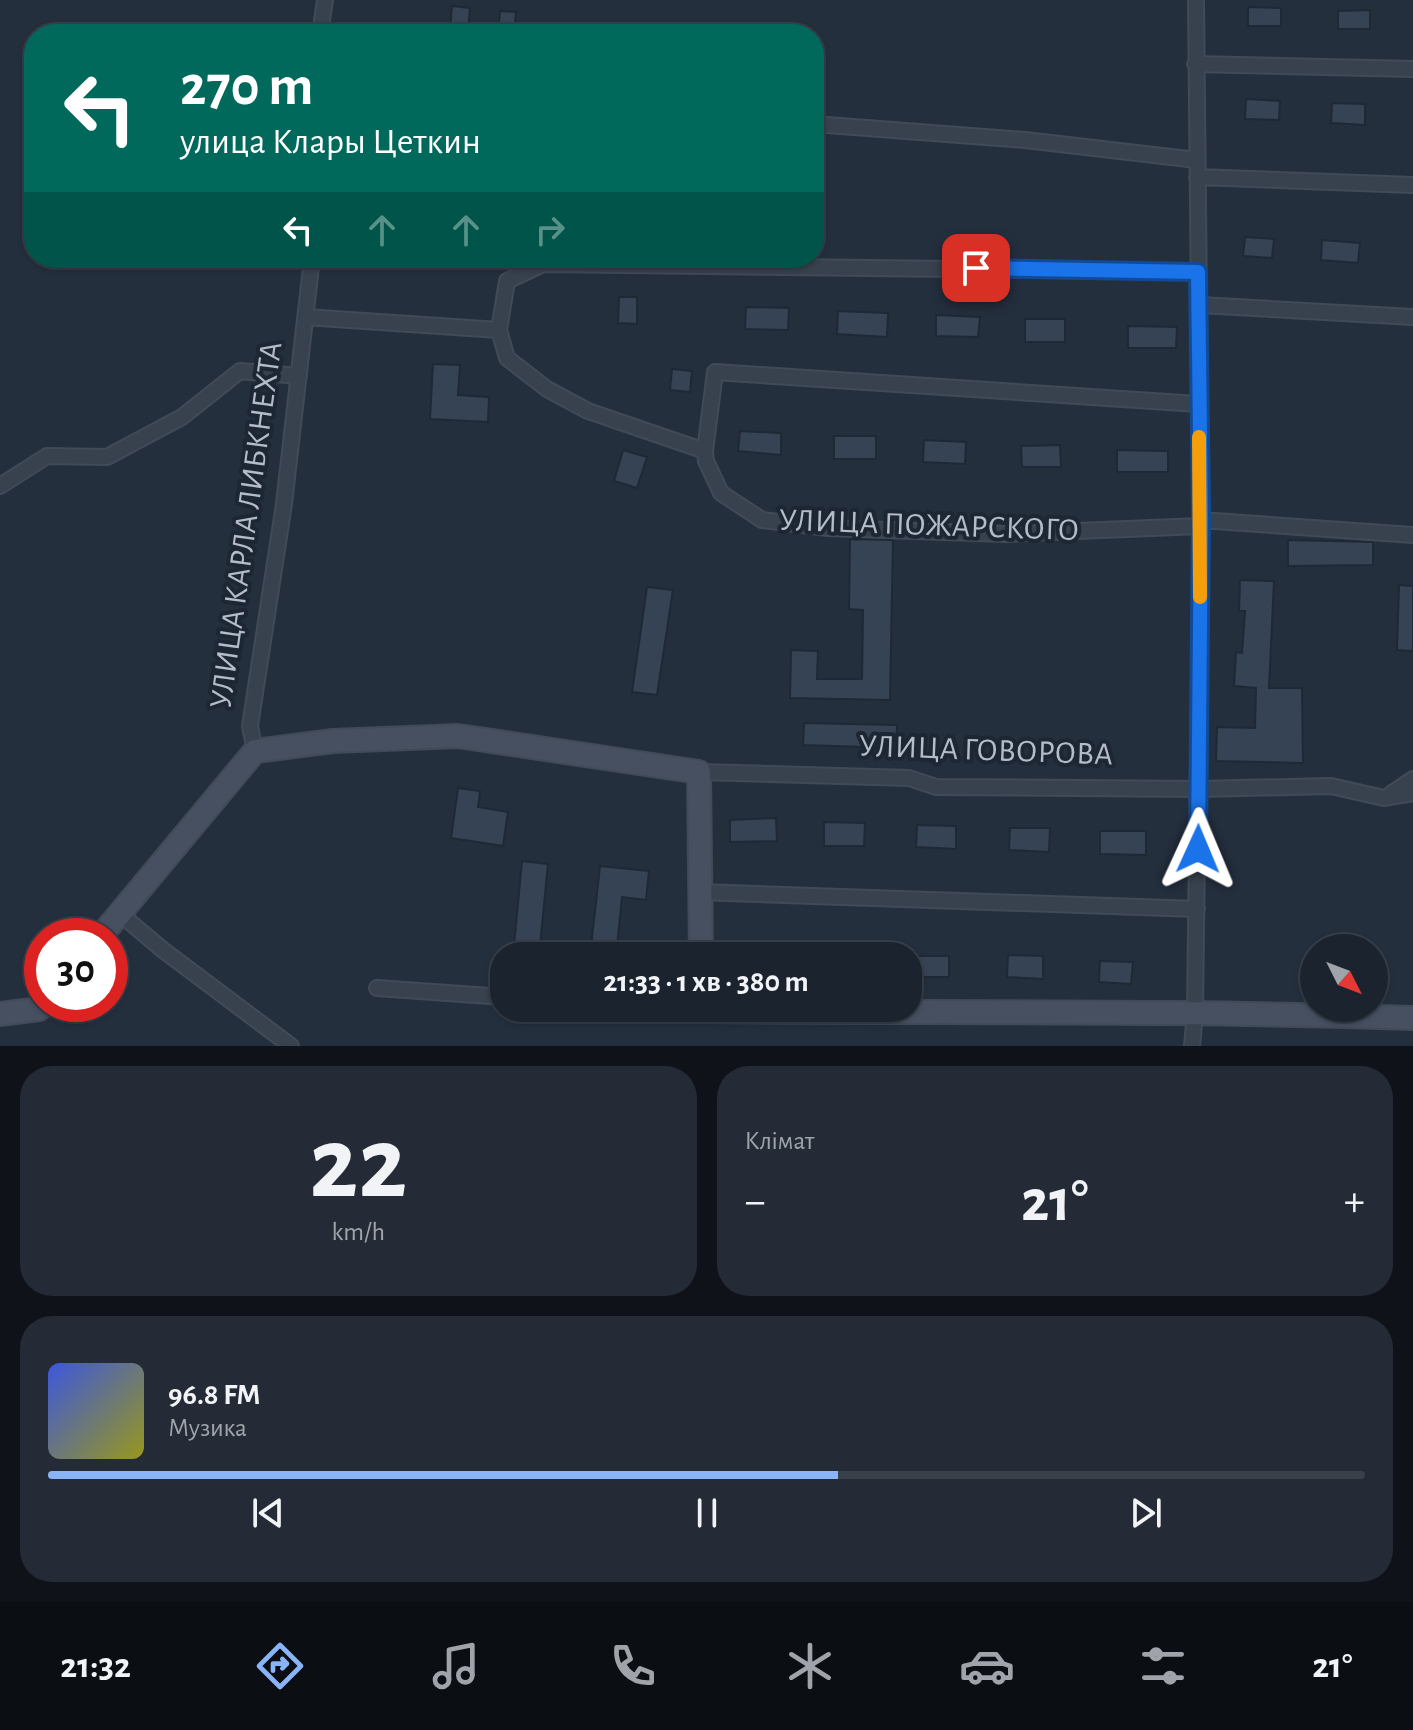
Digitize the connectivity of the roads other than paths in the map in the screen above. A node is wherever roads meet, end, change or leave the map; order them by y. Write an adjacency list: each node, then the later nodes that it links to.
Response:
1 (325, 0): 3 (street)
2 (1196, 0): 4 (street)
3 (321, 24)
4 (1195, 64): 5 (street); 7 (street)
5 (1413, 69)
6 (824, 125): 7 (street)
7 (1197, 160): 8 (street)
8 (1197, 177): 9 (street); 13 (street)
9 (1413, 185)
10 (824, 267): 13 (street)
11 (311, 268): 15 (street, УЛИЦА КАРЛА ЛИБКНЕХТА)
12 (535, 268): 17 (street)
13 (1198, 272): 14 (street)
14 (1200, 305): 16 (street); 19 (street)
15 (305, 317): 17 (street); 18 (street, УЛИЦА КАРЛА ЛИБКНЕХТА)
16 (1413, 317)
17 (499, 330): 20 (street)
18 (299, 376): 21 (street); 24 (street, УЛИЦА КАРЛА ЛИБКНЕХТА)
19 (1198, 404): 20 (street); 22 (street)
20 (705, 451): 22 (street, УЛИЦА ПОЖАРСКОГО)
21 (0, 486)
22 (1200, 523): 23 (street, УЛИЦА ПОЖАРСКОГО); 27 (street)
23 (1413, 535)
24 (255, 751): 25 (street, УЛИЦА ГОВОРОВА); 32 (street, УЛИЦА КАРЛА ЛИБКНЕХТА)
25 (699, 772): 27 (street, УЛИЦА ГОВОРОВА); 30 (street)
26 (1413, 779): 29 (street)
27 (1199, 789): 29 (street, УЛИЦА ГОВОРОВА); 31 (street)
28 (1413, 793): 29 (street, УЛИЦА ГОВОРОВА)
29 (1384, 798)
30 (698, 892): 31 (street); 34 (street)
31 (1197, 909): 39 (street)
32 (119, 913): 33 (street, УЛИЦА КАРЛА ЛИБКНЕХТА); 42 (street)
33 (115, 918)
34 (700, 942)
35 (377, 988): 36 (street)
36 (490, 996)
37 (24, 1009): 40 (street)
38 (922, 1011): 39 (street)
39 (1195, 1013): 41 (street); 43 (street)
40 (0, 1014)
41 (1413, 1018)
42 (291, 1046)
43 (1192, 1046)

